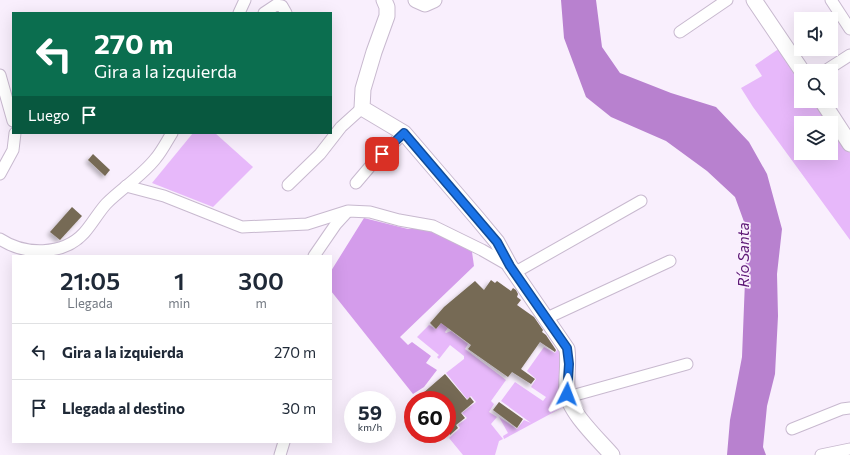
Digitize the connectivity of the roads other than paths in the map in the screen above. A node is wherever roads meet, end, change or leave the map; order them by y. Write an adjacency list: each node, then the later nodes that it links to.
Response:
1 (245, 0): 8 (street)
2 (384, 0): 17 (main road)
3 (416, 0): 4 (main road)
4 (434, 0)
5 (727, 0): 12 (street)
6 (754, 0): 14 (main road)
7 (831, 0): 11 (street)
8 (239, 12)
9 (266, 12): 10 (street)
10 (285, 12)
11 (850, 29)
12 (680, 32)
13 (850, 55): 15 (street)
14 (797, 64)
15 (836, 64)
16 (0, 75): 19 (street)
17 (362, 108): 20 (main road); 26 (street)
18 (827, 108): 23 (main road)
19 (12, 117)
20 (404, 133): 25 (street); 33 (main road)
21 (15, 134): 24 (street)
22 (171, 134): 27 (street)
23 (850, 144)
24 (0, 174)
25 (356, 183)
26 (288, 185)
27 (126, 186): 29 (street); 30 (street)
28 (641, 201): 33 (street)
29 (348, 211): 31 (street); 33 (street)
30 (0, 239)
31 (315, 255)
32 (670, 261): 34 (street)
33 (512, 269): 34 (main road)
34 (547, 318): 36 (main road)
35 (687, 364): 36 (street)
36 (568, 397): 42 (main road)
37 (850, 408): 38 (street)
38 (792, 429)
39 (284, 443): 41 (street)
40 (850, 449): 43 (street)
41 (280, 455)
42 (612, 455)
43 (821, 455)

